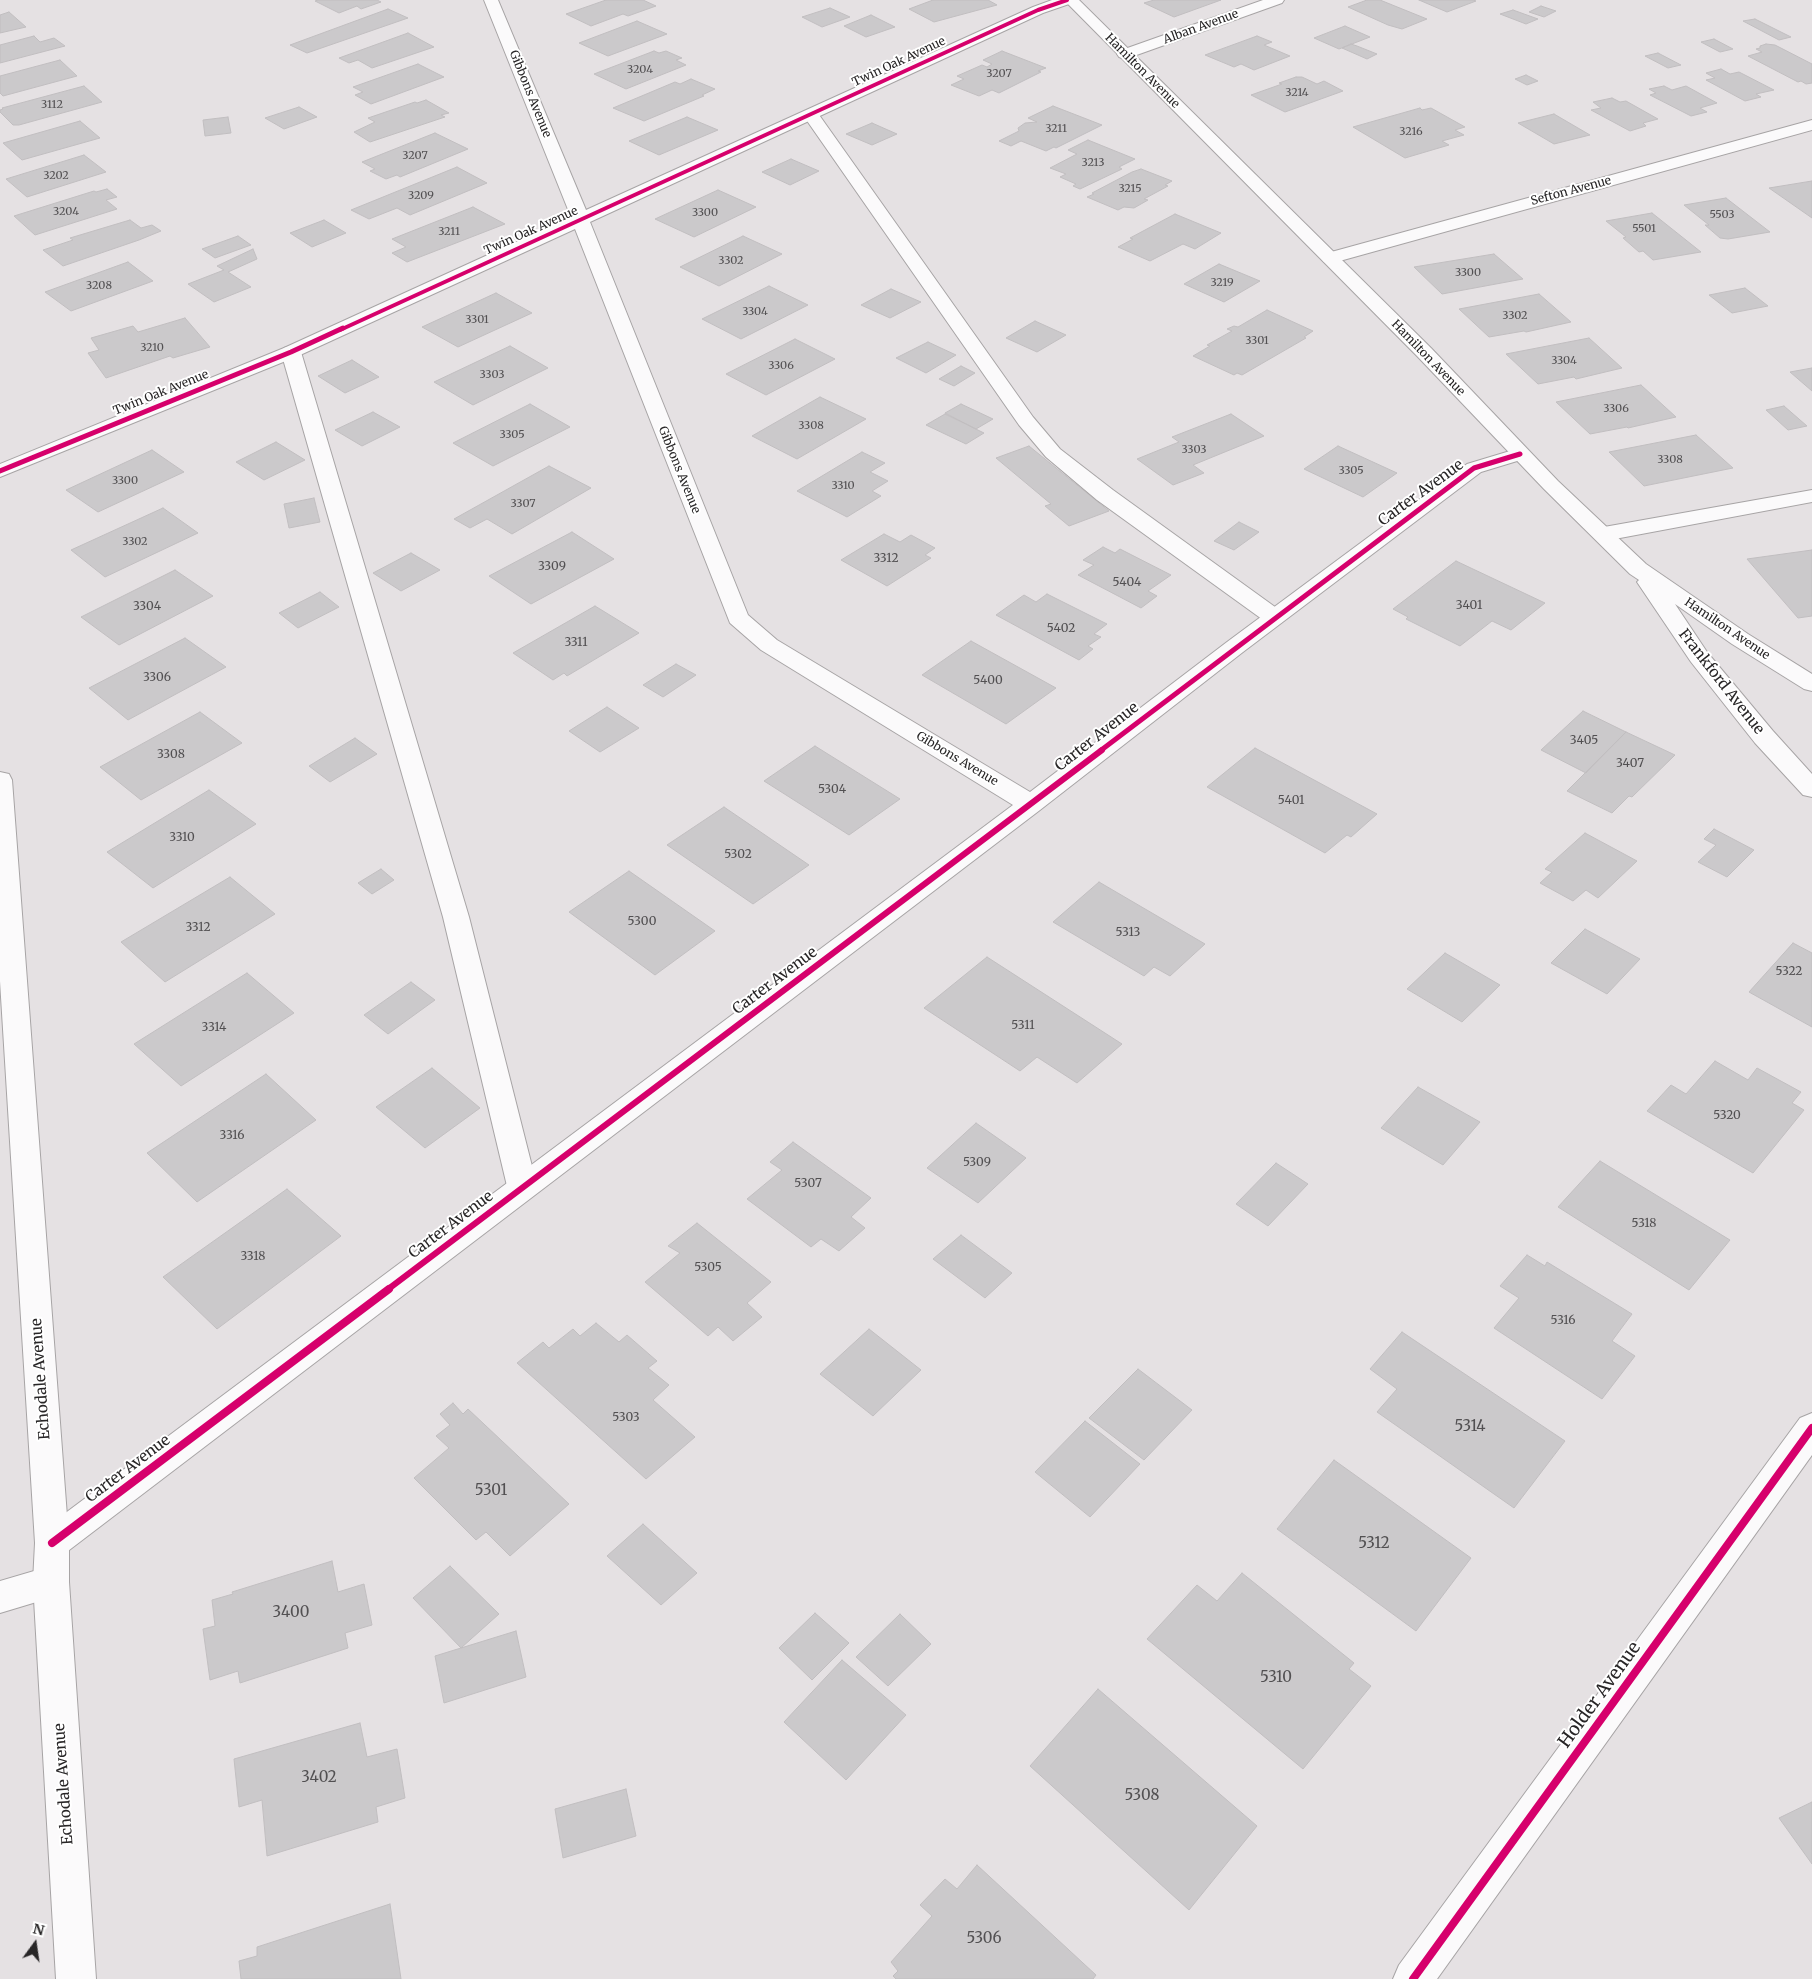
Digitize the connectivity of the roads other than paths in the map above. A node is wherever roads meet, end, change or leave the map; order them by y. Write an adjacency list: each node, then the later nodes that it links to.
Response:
1 (491, 0): 8 (street, Gibbons Avenue)
2 (1067, 0): 6 (street, Twin Oak Avenue)
3 (1071, 0): 5 (street, Hamilton Avenue)
4 (1277, 0): 5 (street, Alban Avenue)
5 (1125, 54): 9 (street, Hamilton Avenue)
6 (811, 115): 8 (street, Twin Oak Avenue); 16 (street)
7 (1812, 125): 9 (street, Sefton Avenue)
8 (580, 221): 10 (street, Twin Oak Avenue); 20 (street, Gibbons Avenue)
9 (1330, 258): 11 (street, Hamilton Avenue)
10 (291, 352): 12 (street, Twin Oak Avenue); 21 (street)
11 (1520, 454): 14 (street, Hamilton Avenue); 16 (street, Carter Avenue)
12 (0, 471)
13 (1812, 496): 14 (street)
14 (1604, 534): 15 (street, Hamilton Avenue)
15 (1638, 569): 17 (street, Hamilton Avenue); 19 (street, Frankford Avenue)
16 (1274, 617): 20 (street, Carter Avenue)
17 (1812, 684)
18 (0, 780): 23 (street, Echodale Avenue)
19 (1812, 789)
20 (1031, 804): 21 (street, Carter Avenue)
21 (522, 1186): 23 (street, Carter Avenue)
22 (1812, 1428): 27 (street, Holder Avenue)
23 (52, 1543): 24 (street, Echodale Avenue)
24 (51, 1582): 25 (street); 26 (street, Echodale Avenue)
25 (0, 1597)
26 (76, 1979)
27 (1413, 1979)

